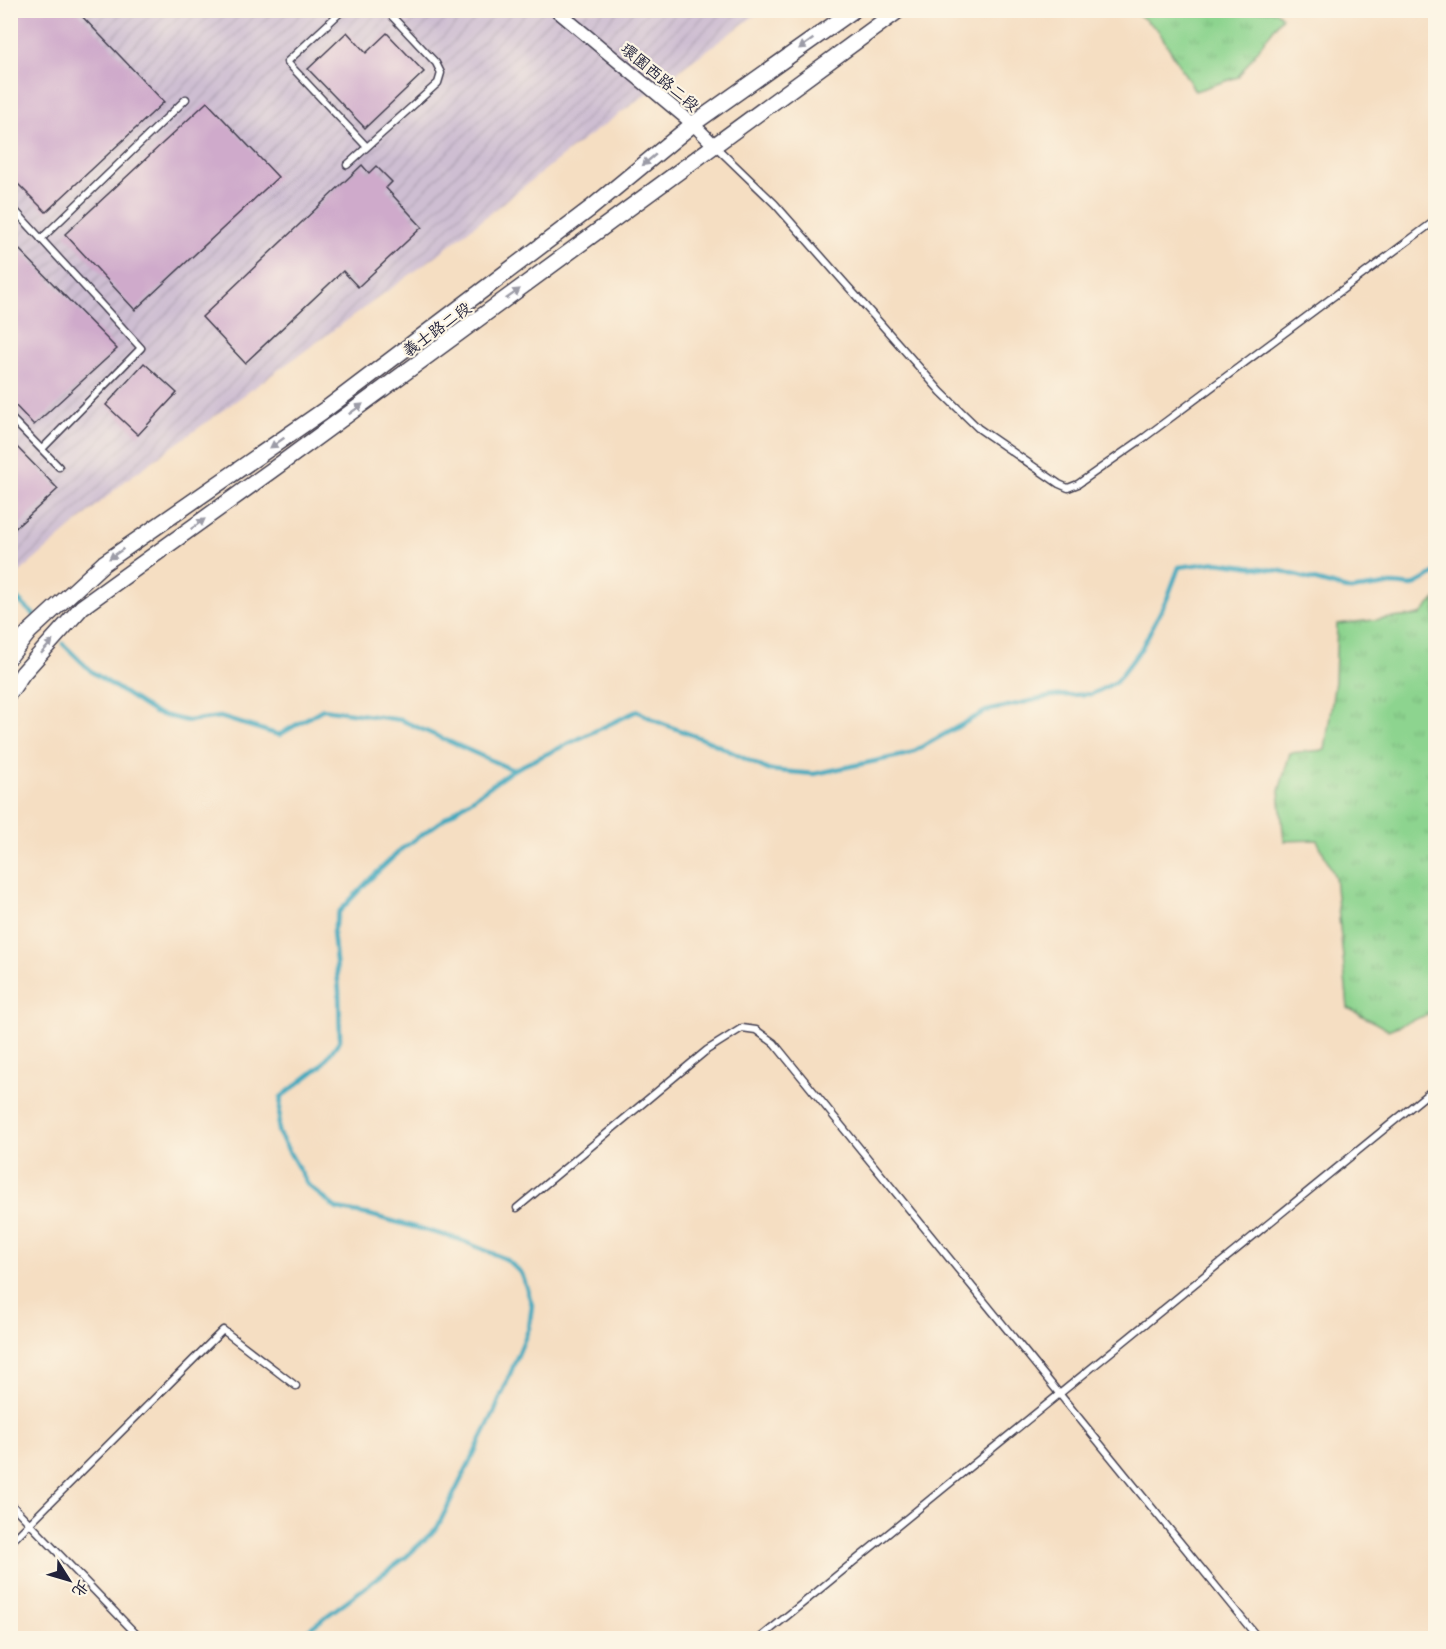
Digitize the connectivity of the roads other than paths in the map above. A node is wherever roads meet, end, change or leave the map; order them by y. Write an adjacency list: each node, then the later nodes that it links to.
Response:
1 (343, 10): 8 (lane)
2 (386, 10): 8 (lane)
3 (556, 10): 7 (street, 環園西路二段)
4 (854, 10): 7 (street, 義士路二段, one-way to 7)
5 (899, 10): 9 (street, 義士路二段)
6 (186, 99): 13 (lane)
7 (693, 123): 9 (street, 環園西路二段); 17 (street, 義士路二段, one-way to 17)
8 (366, 146): 10 (lane)
9 (715, 146): 12 (lane); 18 (street, 義士路二段, one-way to 9)
10 (347, 165)
11 (10, 205): 13 (lane)
12 (1436, 220)
13 (41, 239): 15 (lane)
14 (10, 417): 15 (lane)
15 (42, 449): 16 (lane)
16 (59, 467)
17 (10, 656)
18 (10, 692)
19 (1436, 1087): 22 (lane)
20 (517, 1208): 22 (lane)
21 (296, 1386): 24 (lane)
22 (1060, 1394): 27 (lane); 28 (lane)
23 (10, 1503): 24 (lane)
24 (31, 1524): 25 (lane); 26 (lane)
25 (10, 1543)
26 (140, 1638)
27 (760, 1638)
28 (1258, 1638)

